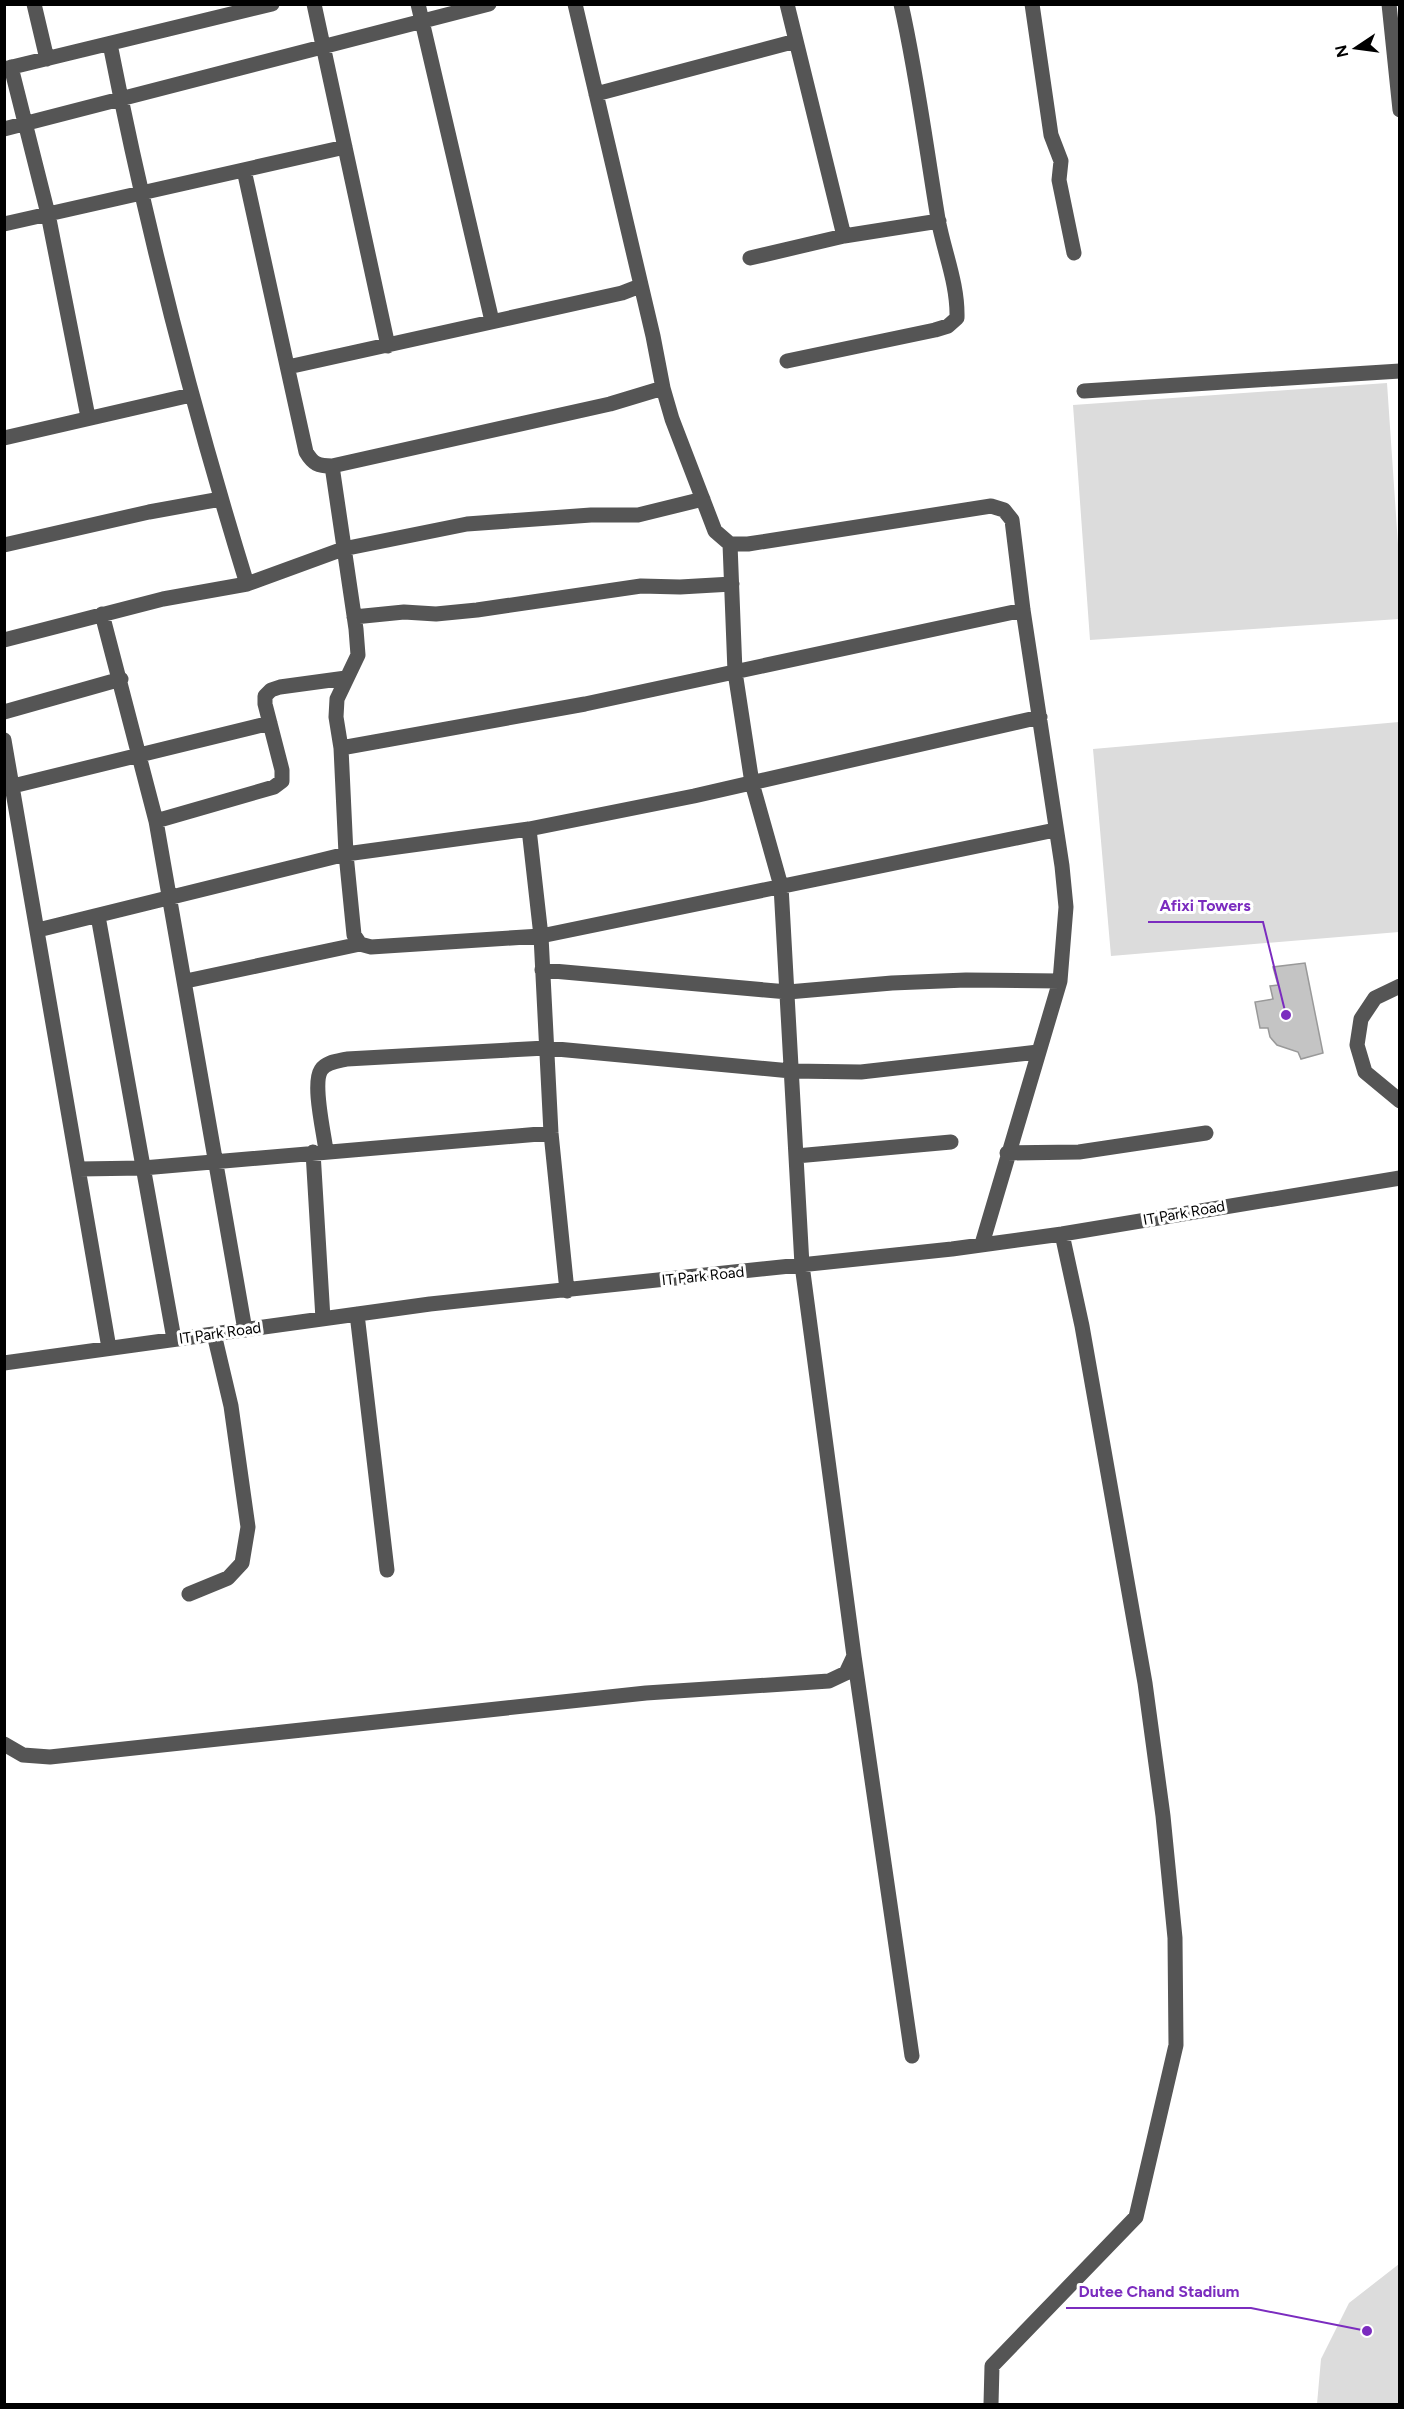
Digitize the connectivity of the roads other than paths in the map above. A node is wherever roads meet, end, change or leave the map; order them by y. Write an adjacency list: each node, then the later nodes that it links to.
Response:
1 (34, 4): 16 (street)
2 (272, 4): 11 (street)
3 (314, 4): 15 (street)
4 (417, 4): 12 (street)
5 (489, 4): 12 (street)
6 (574, 4): 18 (street)
7 (788, 4): 13 (street)
8 (901, 4): 27 (street)
9 (1032, 4): 30 (street)
10 (1389, 4): 20 (street)
11 (255, 7): 14 (street)
12 (422, 22): 15 (street); 33 (street)
13 (796, 41): 18 (street); 29 (street)
14 (110, 44): 16 (street); 19 (street)
15 (323, 46): 19 (street); 23 (street)
16 (47, 59): 17 (street)
17 (8, 68): 21 (street)
18 (596, 94): 32 (street)
19 (121, 99): 21 (street); 25 (street)
20 (1400, 110)
21 (25, 124): 22 (street); 26 (street)
22 (4, 129)
23 (345, 147): 24 (street); 34 (street)
24 (244, 170): 25 (street); 36 (street)
25 (141, 193): 26 (street); 40 (street)
26 (48, 214): 28 (street); 41 (street)
27 (939, 221): 29 (street); 35 (street)
28 (4, 224)
29 (844, 236): 31 (street)
30 (1074, 253)
31 (750, 258)
32 (640, 286): 33 (street); 38 (street)
33 (492, 321): 34 (street)
34 (388, 346): 36 (street)
35 (787, 361)
36 (288, 367): 43 (street)
37 (1400, 370): 39 (street)
38 (663, 388): 43 (street); 45 (street)
39 (1084, 391)
40 (191, 395): 41 (street); 44 (street)
41 (88, 417): 42 (street)
42 (4, 438)
43 (332, 466): 48 (street)
44 (221, 499): 47 (street); 49 (street)
45 (703, 499): 46 (street); 48 (street)
46 (730, 544): 50 (street); 51 (street)
47 (4, 545)
48 (343, 549): 49 (street); 53 (street)
49 (247, 584): 52 (street)
50 (732, 584): 53 (street); 55 (street)
51 (1023, 610): 55 (street); 59 (street)
52 (102, 614): 54 (street); 57 (street)
53 (354, 617): 56 (street)
54 (4, 640)
55 (735, 672): 62 (street); 64 (street)
56 (346, 678): 60 (street); 62 (street)
57 (120, 680): 58 (street); 63 (street)
58 (4, 712)
59 (1040, 717): 64 (street); 68 (street)
60 (270, 723): 63 (street); 66 (street)
61 (4, 740): 65 (street)
62 (341, 748): 69 (street)
63 (139, 755): 65 (street); 66 (street)
64 (752, 783): 67 (street); 70 (street)
65 (14, 786): 73 (street)
66 (156, 820): 71 (street)
67 (529, 829): 69 (street); 74 (street)
68 (1055, 830): 70 (street); 78 (street)
69 (346, 854): 71 (street); 75 (street)
70 (781, 886): 74 (street); 80 (street)
71 (171, 898): 72 (street); 77 (street)
72 (98, 916): 73 (street); 92 (street)
73 (38, 930): 93 (street)
74 (541, 936): 75 (street); 76 (street)
75 (360, 944): 77 (street)
76 (542, 970): 80 (street); 81 (street)
77 (186, 981): 91 (street)
78 (1060, 981): 80 (street); 82 (street)
79 (1400, 986): 84 (street)
80 (788, 992): 83 (street)
81 (546, 1048): 83 (street); 85 (street); 88 (street)
82 (1038, 1052): 83 (street); 89 (street)
83 (791, 1071): 90 (street)
84 (1400, 1101)
85 (551, 1133): 88 (street); 98 (street)
86 (1206, 1133): 89 (street)
87 (951, 1142): 90 (street)
88 (320, 1152): 91 (street); 100 (street)
89 (1007, 1153): 96 (street)
90 (796, 1156): 97 (street)
91 (217, 1161): 92 (street); 101 (street)
92 (143, 1168): 93 (street); 103 (street)
93 (79, 1169): 104 (street)
94 (1400, 1179): 95 (street, IT Park Road)
95 (1062, 1234): 96 (street, IT Park Road); 111 (street)
96 (982, 1244): 97 (street, IT Park Road)
97 (802, 1265): 98 (street, IT Park Road); 108 (street)
98 (567, 1291): 99 (street, IT Park Road)
99 (357, 1314): 100 (street, IT Park Road); 106 (street)
100 (323, 1319): 101 (street, IT Park Road)
101 (245, 1330): 102 (street, IT Park Road)
102 (214, 1334): 103 (street, IT Park Road); 107 (street)
103 (174, 1339): 104 (street, IT Park Road)
104 (109, 1348): 105 (street, IT Park Road)
105 (4, 1363)
106 (387, 1570)
107 (189, 1594)
108 (854, 1656): 109 (street); 110 (street)
109 (4, 1744)
110 (912, 2056)
111 (991, 2404)

